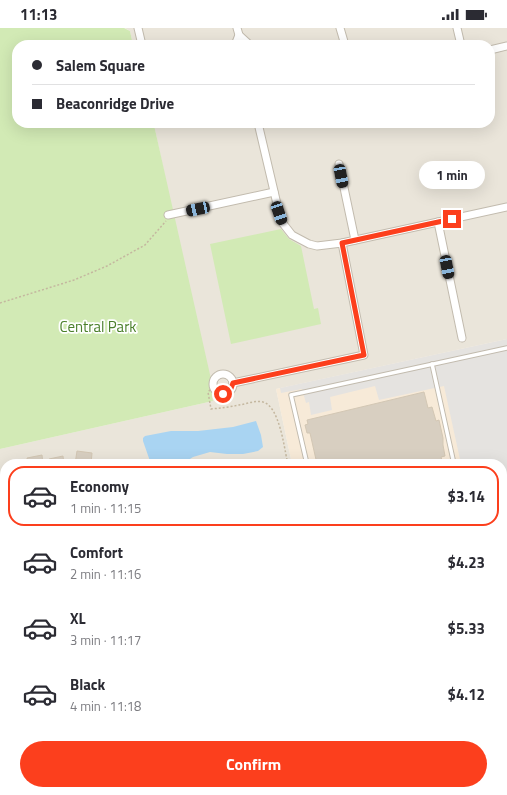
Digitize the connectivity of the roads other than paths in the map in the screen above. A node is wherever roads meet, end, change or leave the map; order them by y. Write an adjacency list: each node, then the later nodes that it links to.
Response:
1 (138, 28): 5 (street)
2 (340, 28): 7 (street)
3 (457, 28): 8 (street)
4 (238, 31): 6 (street)
5 (141, 40)
6 (246, 40)
7 (344, 40)
8 (460, 40)
9 (507, 46): 10 (street)
10 (495, 49)
11 (259, 128): 13 (street)
12 (339, 164): 17 (street)
13 (274, 192): 15 (street); 18 (street)
14 (507, 207): 16 (street)
15 (168, 217)
16 (438, 222): 17 (street); 19 (street)
17 (355, 240): 18 (street)
18 (342, 243): 22 (street)
19 (462, 338)
20 (507, 348): 21 (lane)
21 (432, 364): 23 (lane); 24 (lane)
22 (233, 383): 22 (street)
23 (306, 459)
24 (453, 459)

